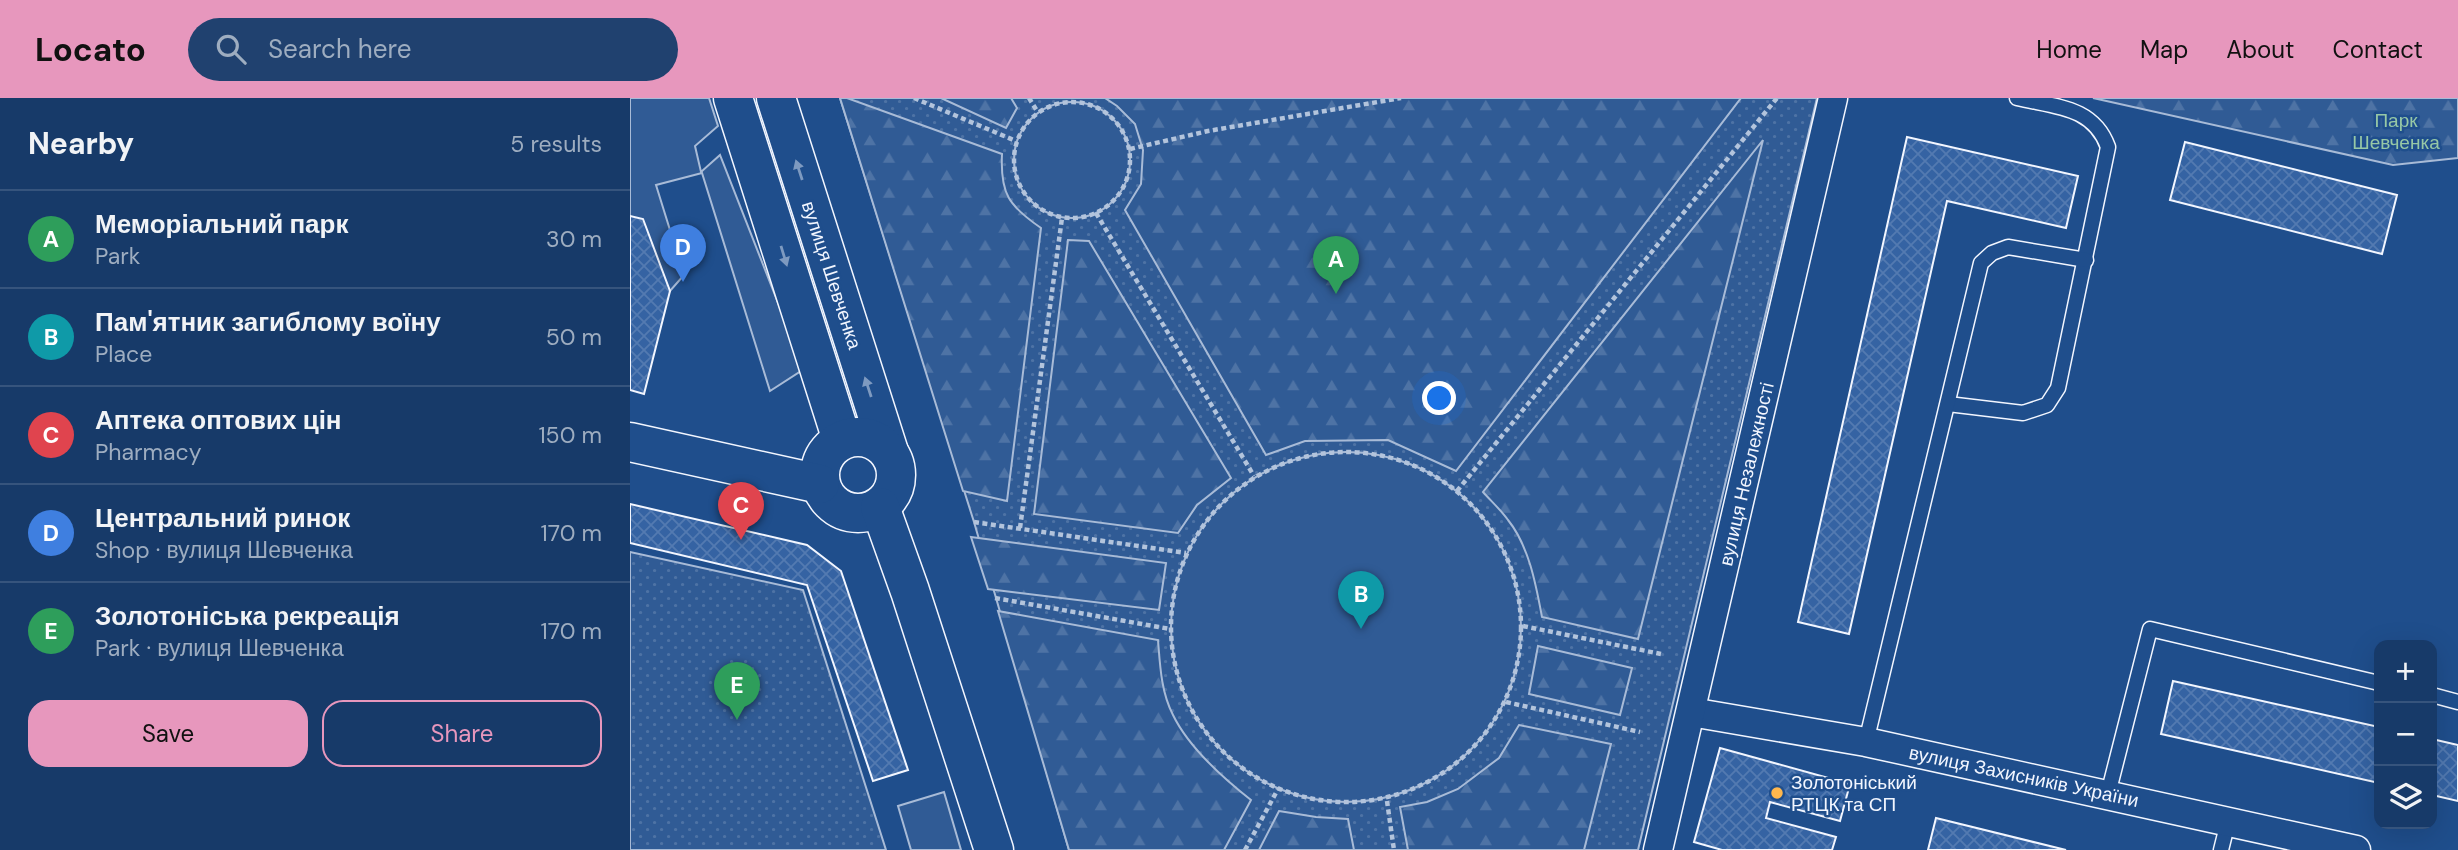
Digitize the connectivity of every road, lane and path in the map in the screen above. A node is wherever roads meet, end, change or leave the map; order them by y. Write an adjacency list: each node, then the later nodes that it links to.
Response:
1 (733, 98): 17 (main road, вулиця Шевченка, one-way to 17)
2 (776, 98): 19 (main road, вулиця Шевченка, one-way to 2)
3 (914, 98): 11 (path)
4 (1029, 98): 10 (path)
5 (1401, 98): 12 (path)
6 (1777, 98): 22 (path)
7 (1833, 98): 35 (street, вулиця Незалежності)
8 (2017, 98): 15 (lane)
9 (1077, 99): 10 (path); 12 (path)
10 (1037, 111): 11 (path)
11 (1016, 141): 14 (path)
12 (1130, 149): 13 (path)
13 (1096, 213): 14 (path); 20 (path)
14 (1062, 218): 25 (path)
15 (2086, 260): 16 (lane); 16 (lane)
16 (1948, 404): 37 (lane)
17 (842, 440): 19 (main road); 21 (main road)
18 (630, 442): 21 (main road)
19 (889, 452): 23 (main road)
20 (1254, 476): 22 (path); 26 (path)
21 (820, 484): 23 (main road)
22 (1457, 491): 28 (path)
23 (880, 508): 42 (main road)
24 (974, 522): 25 (path)
25 (1020, 528): 26 (path)
26 (1186, 552): 29 (path)
27 (995, 597): 29 (path)
28 (1522, 626): 30 (path); 33 (path)
29 (1170, 629): 38 (path)
30 (1661, 654)
31 (2374, 682): 39 (lane)
32 (2437, 696): 34 (lane)
33 (1506, 702): 36 (path); 40 (path)
34 (2458, 702)
35 (1691, 712): 37 (street, вулиця Захисників України); 45 (street, вулиця Незалежності)
36 (1640, 732)
37 (1866, 742): 39 (street, вулиця Захисників України)
38 (1278, 789): 40 (path); 43 (path)
39 (2108, 794): 41 (street, вулиця Захисників України)
40 (1387, 802): 44 (path)
41 (2228, 822): 46 (lane); 47 (street, вулиця Захисників України)
42 (994, 850)
43 (1245, 850)
44 (1394, 850)
45 (1658, 850)
46 (2221, 850)
47 (2356, 850)

